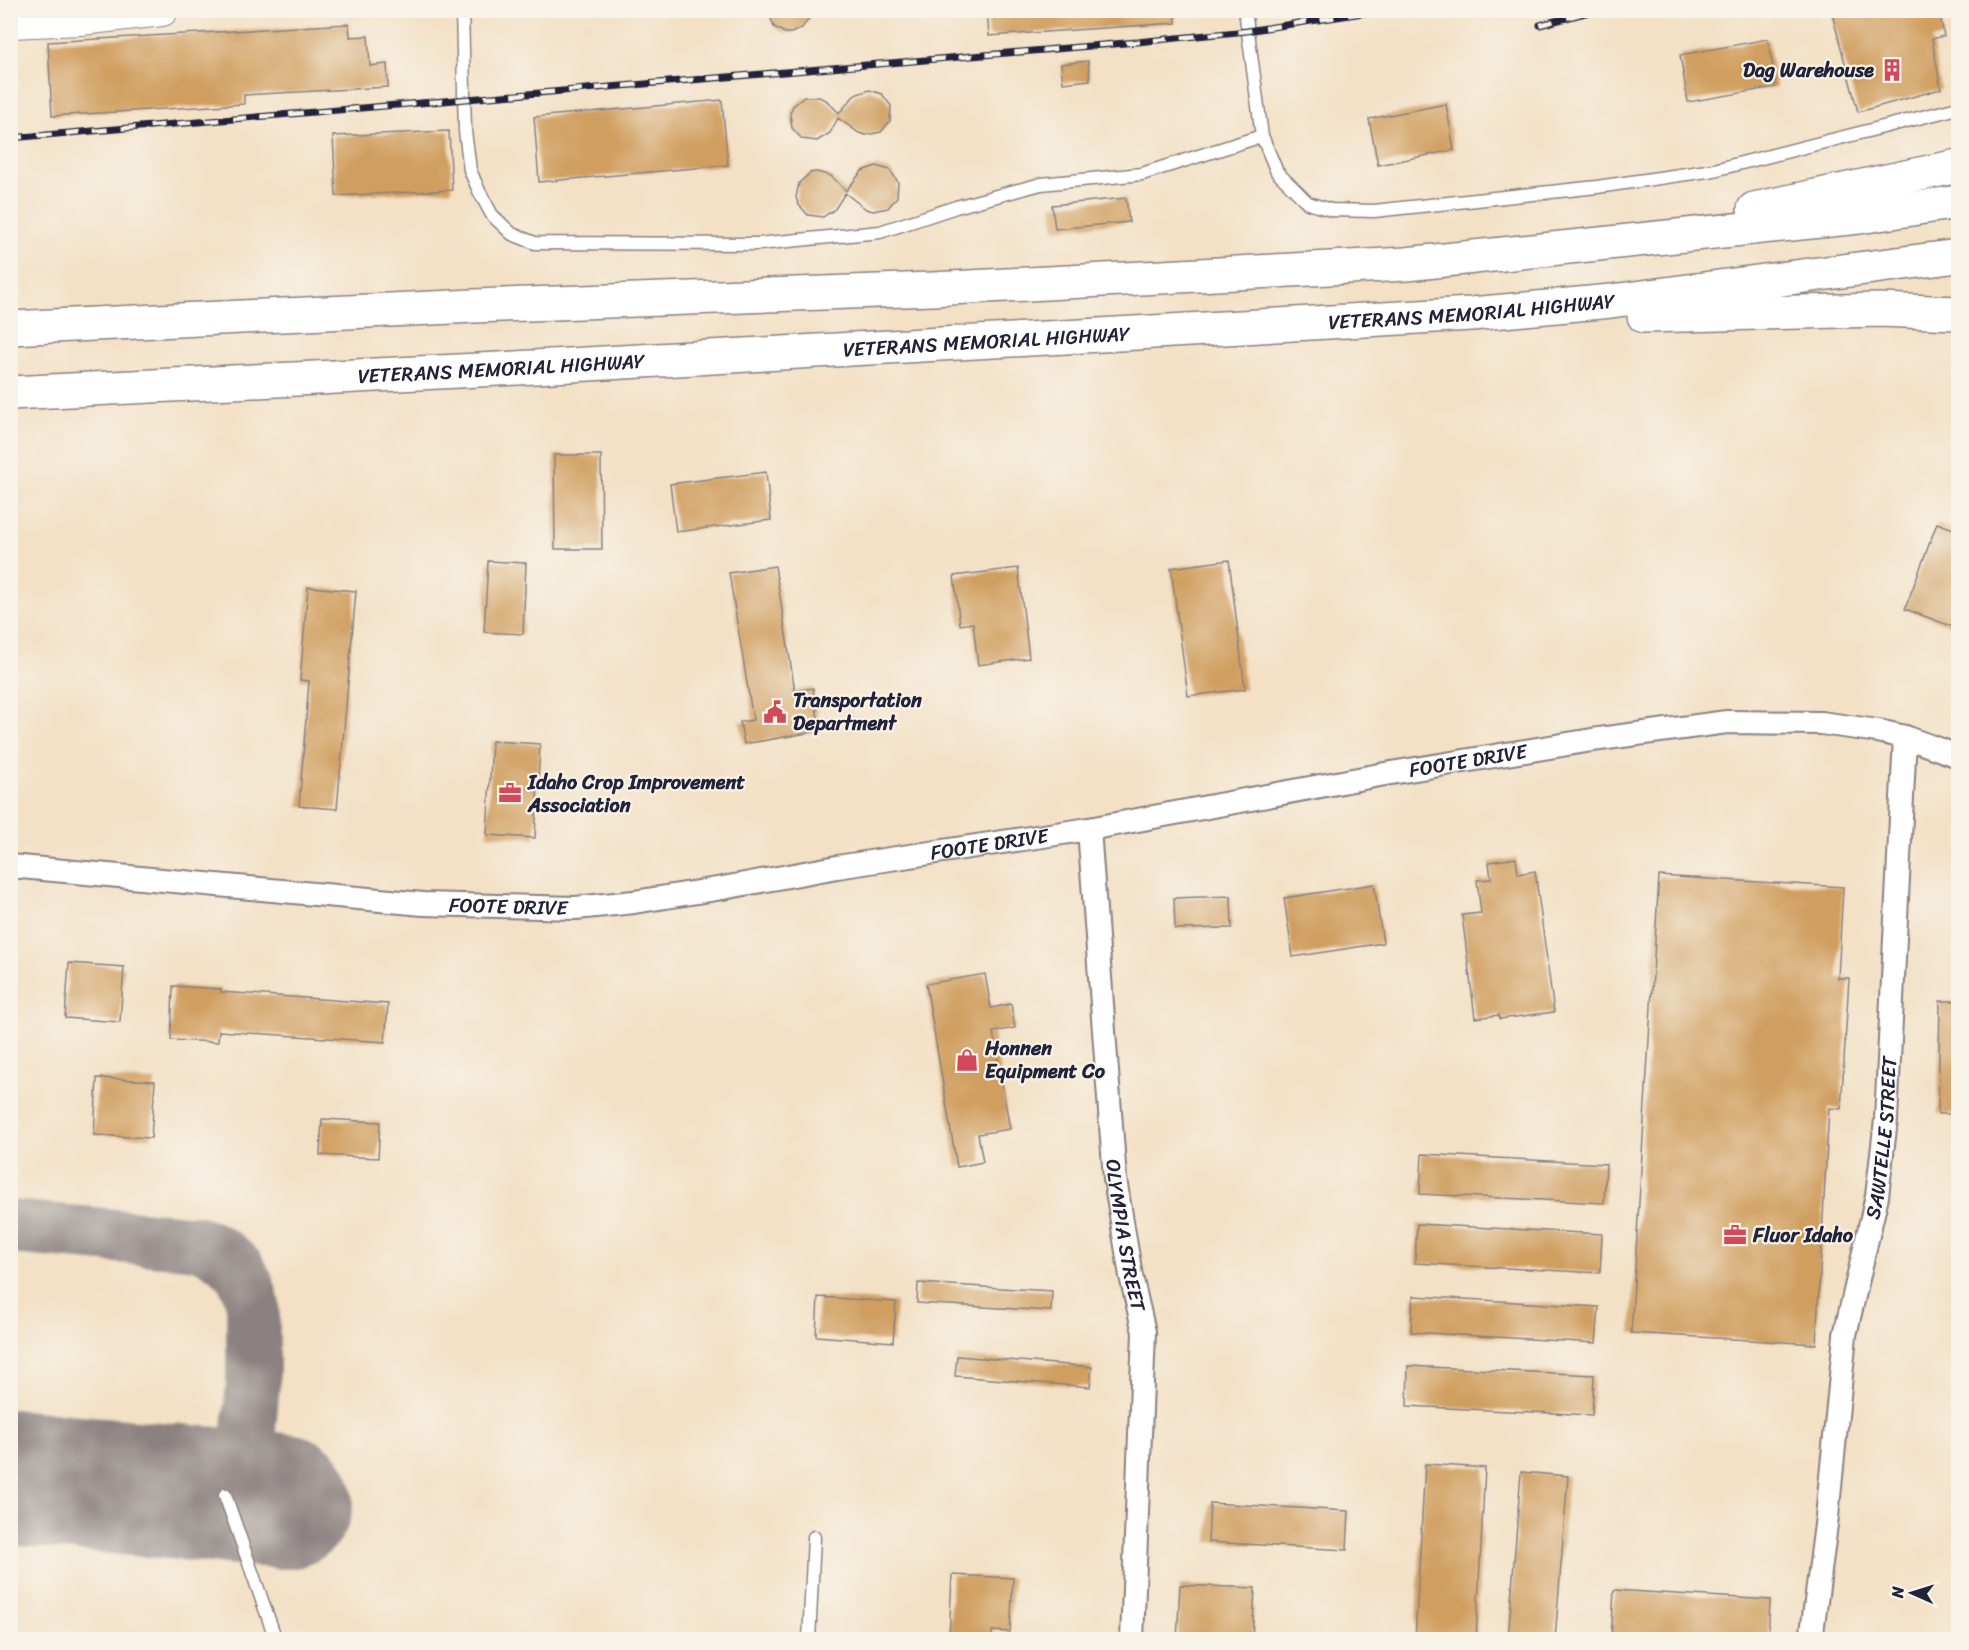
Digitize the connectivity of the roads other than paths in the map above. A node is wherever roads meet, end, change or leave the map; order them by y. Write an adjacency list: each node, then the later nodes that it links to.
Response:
1 (162, 10): 4 (street)
2 (462, 10): 6 (lane)
3 (1245, 10): 6 (lane)
4 (10, 22)
5 (1959, 108): 6 (lane)
6 (1262, 136)
7 (1959, 166): 9 (highway)
8 (1959, 202): 9 (highway)
9 (1588, 245): 13 (highway)
10 (1959, 256): 12 (highway, VETERANS MEMORIAL HIGHWAY)
11 (1959, 313): 12 (highway)
12 (1471, 314): 14 (highway, VETERANS MEMORIAL HIGHWAY)
13 (10, 328)
14 (10, 393)
15 (1905, 737): 16 (street, FOOTE DRIVE); 17 (street, FOOTE DRIVE); 24 (street, SAWTELLE STREET)
16 (1959, 756)
17 (1089, 829): 18 (street, FOOTE DRIVE); 23 (street, OLYMPIA STREET)
18 (10, 866)
19 (225, 1495): 21 (lane)
20 (814, 1537): 22 (lane)
21 (276, 1640)
22 (809, 1640)
23 (1132, 1640)
24 (1811, 1640)

